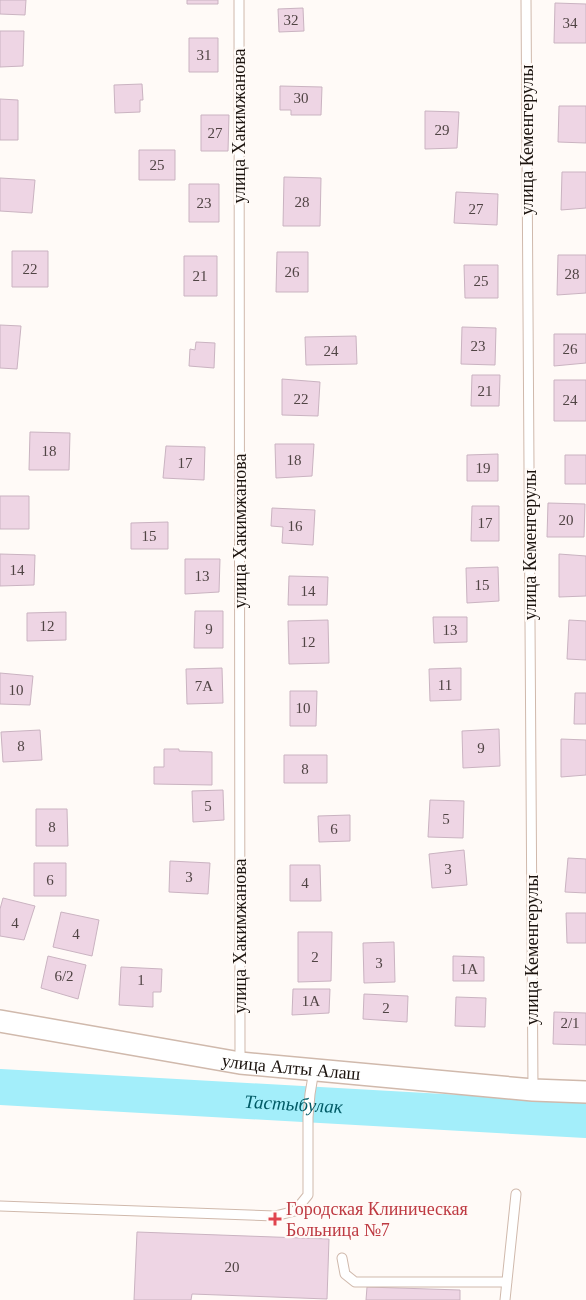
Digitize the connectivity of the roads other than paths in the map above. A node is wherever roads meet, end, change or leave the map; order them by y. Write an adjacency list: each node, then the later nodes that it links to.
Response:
1 (239, 0): 4 (lane, улица Хакимжанова)
2 (526, 0): 6 (lane, улица Кеменгерулы)
3 (0, 1021): 4 (street, улица Алты Алаш)
4 (240, 1063): 5 (street, улица Алты Алаш)
5 (314, 1070): 6 (street, улица Алты Алаш); 9 (lane)
6 (533, 1090): 7 (street, улица Алты Алаш)
7 (586, 1092)
8 (516, 1194): 11 (lane)
9 (0, 1206)
10 (342, 1258): 11 (lane)
11 (507, 1282): 12 (lane)
12 (505, 1300)

